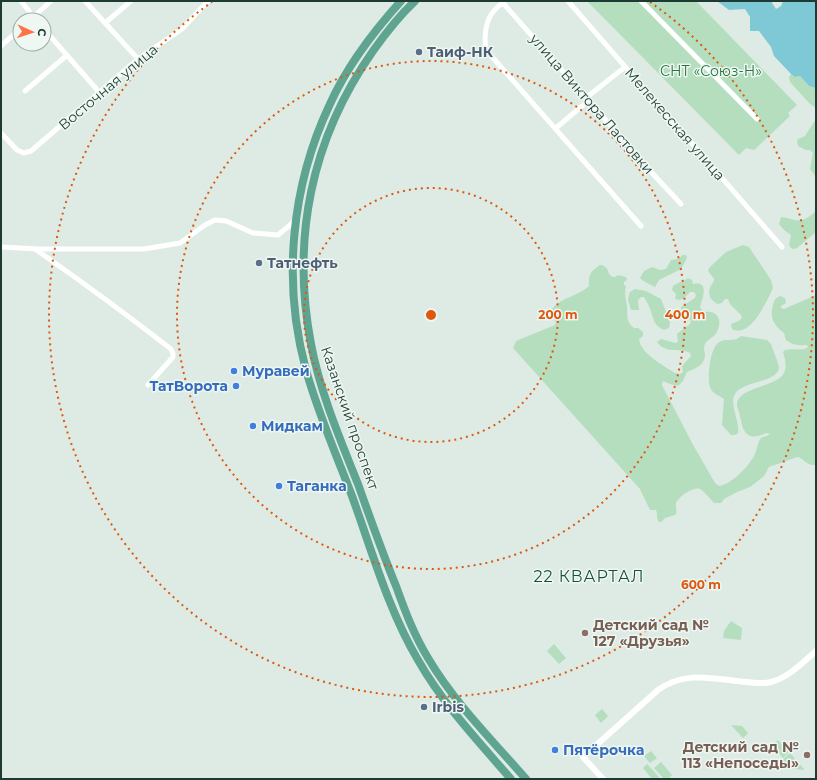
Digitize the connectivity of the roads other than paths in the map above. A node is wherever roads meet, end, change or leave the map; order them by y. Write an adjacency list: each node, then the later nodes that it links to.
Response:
1 (21, 1): 11 (street)
2 (51, 1): 12 (street)
3 (85, 1): 13 (street)
4 (131, 1): 13 (street)
5 (208, 1): 18 (street, Восточная улица)
6 (401, 1): 27 (main road, Казанский проспект)
7 (415, 1): 33 (main road, Казанский проспект)
8 (568, 1): 19 (street, Мелекесская улица)
9 (641, 1): 23 (street)
10 (504, 2): 22 (street, улица Виктора Ластовки); 24 (street)
11 (29, 12)
12 (41, 12)
13 (105, 23): 18 (street)
14 (12, 36): 16 (street)
15 (52, 39): 17 (street)
16 (1, 46)
17 (66, 56): 20 (street); 21 (street)
18 (138, 59): 21 (street, Восточная улица)
19 (626, 67): 22 (street); 30 (street, Мелекесская улица)
20 (25, 91)
21 (99, 92): 25 (street, Восточная улица)
22 (588, 98): 24 (street); 26 (street, улица Виктора Ластовки)
23 (757, 119)
24 (556, 128): 28 (street)
25 (1, 133)
26 (681, 204)
27 (296, 220): 31 (street); 34 (main road, Казанский проспект)
28 (641, 226)
29 (1, 247): 31 (street)
30 (782, 247)
31 (34, 249): 32 (street)
32 (148, 385)
33 (363, 500): 34 (main road); 37 (main road, Казанский проспект)
34 (354, 502): 36 (main road, Казанский проспект)
35 (816, 651): 38 (street)
36 (511, 779)
37 (526, 779)
38 (603, 779)

